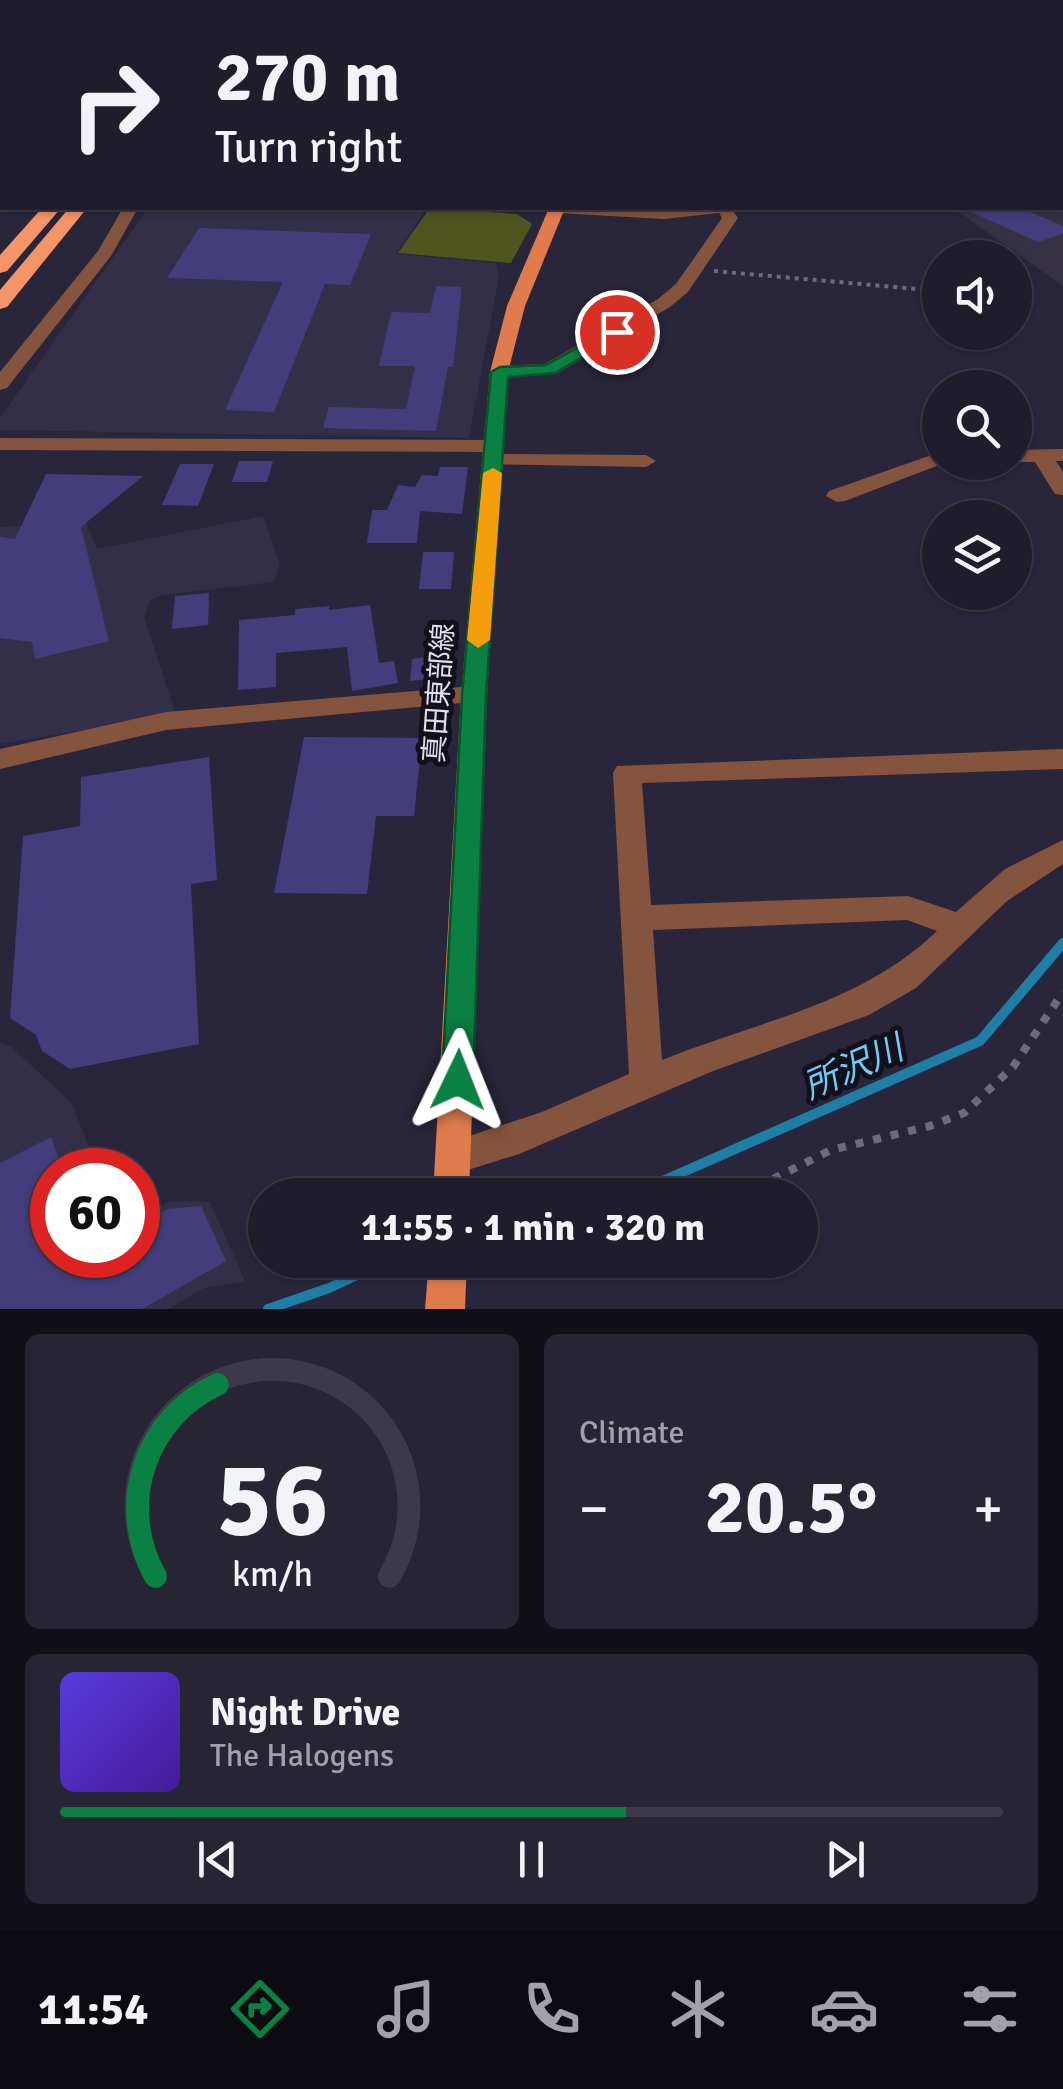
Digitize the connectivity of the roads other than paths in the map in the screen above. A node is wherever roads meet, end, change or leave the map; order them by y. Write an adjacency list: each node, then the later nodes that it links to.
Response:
1 (50, 210): 8 (highway)
2 (76, 210): 9 (highway)
3 (129, 210): 11 (street)
4 (556, 210): 10 (main road, 真田東部線)
5 (593, 210): 6 (street)
6 (704, 210)
7 (725, 210): 10 (street)
8 (0, 266)
9 (0, 303)
10 (500, 372): 13 (main road, 真田東部線)
11 (0, 384)
12 (0, 444): 13 (street)
13 (494, 453): 15 (street); 19 (main road, 真田東部線)
14 (1052, 455): 17 (street)
15 (646, 462)
16 (922, 465): 18 (street)
17 (1063, 489)
18 (837, 496)
19 (474, 695): 20 (street); 26 (main road, 真田東部線)
20 (0, 759)
21 (1063, 759): 23 (street)
22 (1063, 850): 24 (street)
23 (635, 918): 24 (street); 25 (street)
24 (960, 927): 25 (street)
25 (647, 1083): 27 (street)
26 (452, 1178)
27 (458, 1178)

